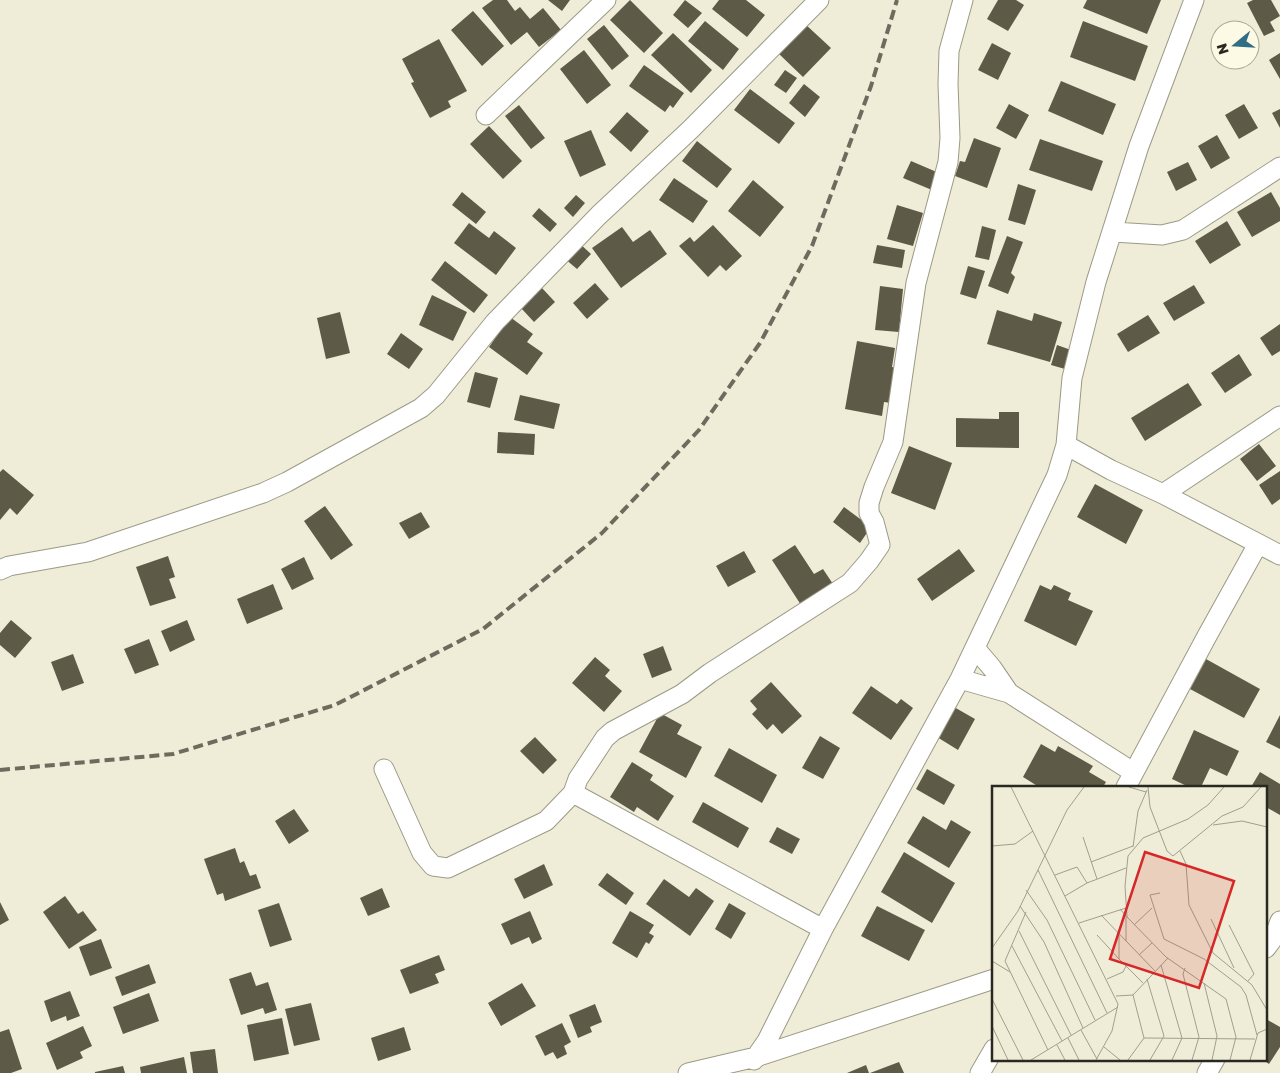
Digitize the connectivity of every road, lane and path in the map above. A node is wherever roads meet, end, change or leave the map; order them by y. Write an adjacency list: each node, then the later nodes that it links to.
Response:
1 (606, 0): 5 (street)
2 (819, 0): 13 (street)
3 (963, 0): 19 (street)
4 (1194, 0): 7 (street)
5 (486, 115)
6 (1280, 167): 7 (street)
7 (1113, 232): 9 (street)
8 (1280, 416): 10 (street)
9 (1066, 445): 10 (street); 14 (street)
10 (1163, 494): 11 (street)
11 (1258, 544): 12 (street); 18 (street)
12 (1280, 555)
13 (0, 570)
14 (975, 648): 15 (street); 16 (street)
15 (960, 678): 16 (street); 21 (street)
16 (1009, 693): 18 (street)
17 (384, 770): 19 (street)
18 (1130, 779)
19 (573, 793): 21 (street)
20 (1280, 921): 22 (street)
21 (823, 929): 24 (street)
22 (1268, 945)
23 (992, 979): 24 (street)
24 (756, 1057): 26 (street); 27 (street)
25 (1214, 1060): 28 (street)
26 (688, 1073)
27 (745, 1073)
28 (1207, 1073)

